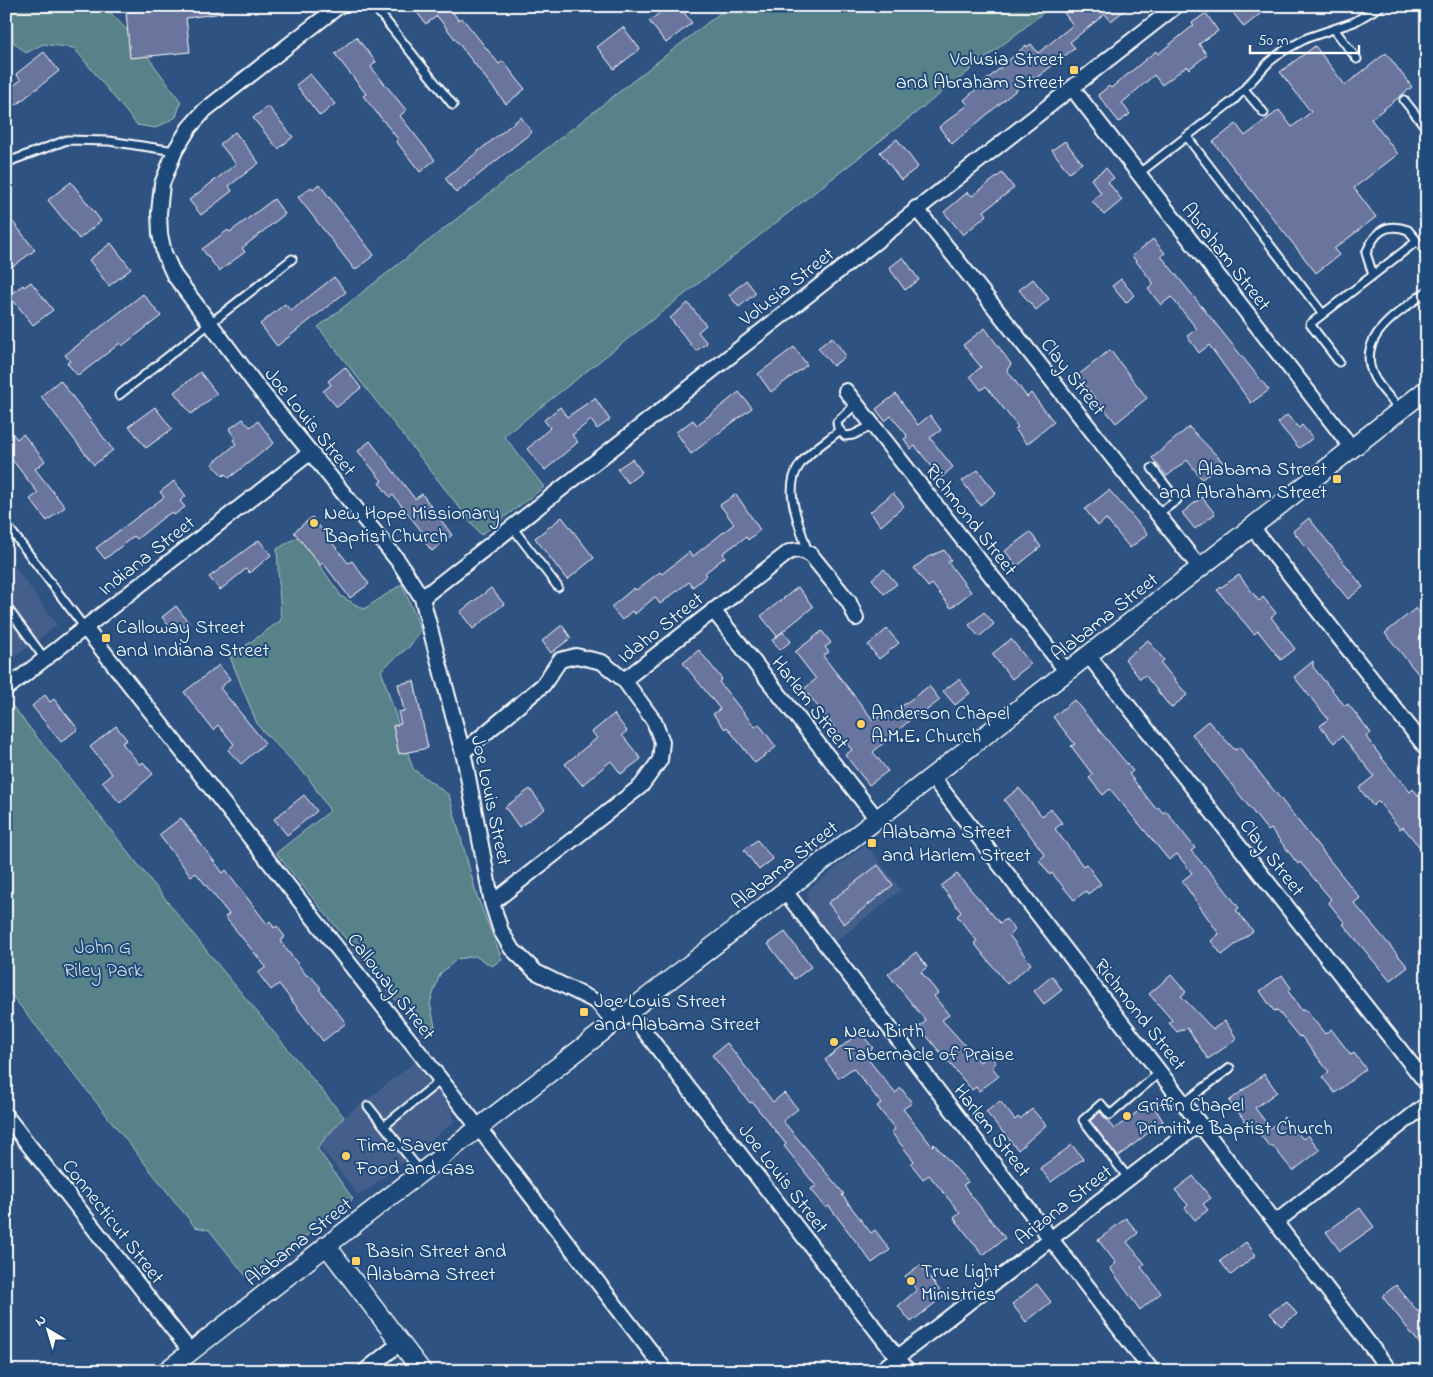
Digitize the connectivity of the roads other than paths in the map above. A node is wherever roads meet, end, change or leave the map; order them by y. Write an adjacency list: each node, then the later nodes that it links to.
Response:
1 (339, 6): 14 (street, Joe Louis Street)
2 (374, 6): 10 (lane)
3 (1176, 6): 7 (street, Volusia Street)
4 (1381, 6): 5 (lane)
5 (1334, 29): 6 (lane); 8 (lane)
6 (1357, 59)
7 (1072, 88): 16 (street, Abraham Street); 17 (street, Volusia Street)
8 (1244, 89): 11 (lane); 13 (lane)
9 (1404, 100): 12 (lane)
10 (453, 105)
11 (1264, 113)
12 (1427, 129)
13 (1187, 137): 16 (lane); 23 (lane)
14 (175, 151): 15 (lane); 24 (street, Joe Louis Street)
15 (6, 165)
16 (1138, 174): 33 (street, Abraham Street)
17 (916, 208): 36 (street, Clay Street); 38 (street, Volusia Street)
18 (1417, 241): 19 (lane); 21 (lane); 21 (lane)
19 (1427, 253)
20 (292, 259): 24 (lane)
21 (1373, 275): 23 (lane)
22 (1427, 291): 30 (lane)
23 (1322, 314): 25 (lane)
24 (210, 324): 28 (lane); 34 (street, Joe Louis Street)
25 (1339, 362)
26 (1427, 389): 30 (street, Alabama Street)
27 (846, 391): 29 (street, Richmond Street)
28 (118, 396)
29 (856, 404): 31 (street, Richmond Street); 32 (lane)
30 (1400, 410): 33 (street, Alabama Street)
31 (873, 425): 32 (lane); 50 (street, Richmond Street)
32 (840, 430): 40 (lane)
33 (1352, 448): 39 (street, Alabama Street)
34 (311, 452): 43 (street, Joe Louis Street); 47 (street, Indiana Street)
35 (1152, 468): 36 (lane)
36 (1158, 514): 41 (street, Clay Street)
37 (6, 524): 47 (lane)
38 (512, 527): 42 (lane); 43 (street, Volusia Street)
39 (1252, 527): 41 (street, Alabama Street); 53 (street)
40 (806, 552): 45 (street, Idaho Street); 46 (street)
41 (1200, 568): 48 (street, Alabama Street)
42 (558, 587)
43 (422, 598): 54 (street, Joe Louis Street)
44 (6, 606): 49 (lane)
45 (713, 610): 51 (street, Idaho Street); 56 (street, Harlem Street)
46 (856, 618)
47 (85, 628): 49 (street, Indiana Street); 63 (street, Calloway Street)
48 (1088, 656): 50 (street, Alabama Street); 64 (street, Clay Street)
49 (45, 659): 52 (street, Indiana Street)
50 (1067, 672): 55 (street, Alabama Street)
51 (624, 680): 54 (street); 58 (street, Idaho Street)
52 (6, 689)
53 (1427, 749)
54 (463, 752): 58 (street, Joe Louis Street)
55 (933, 778): 56 (street, Alabama Street); 62 (street, Richmond Street)
56 (877, 819): 57 (street, Alabama Street)
57 (784, 890): 59 (street, Alabama Street); 75 (street, Harlem Street)
58 (492, 903): 60 (street, Joe Louis Street)
59 (628, 1010): 60 (street, Alabama Street); 79 (street, Joe Louis Street)
60 (614, 1022): 71 (street, Alabama Street)
61 (1230, 1068): 65 (lane)
62 (1160, 1072): 65 (street, Richmond Street); 73 (lane)
63 (441, 1080): 70 (lane); 71 (street, Calloway Street)
64 (1427, 1084)
65 (1184, 1103): 69 (street, Richmond Street)
66 (1427, 1104): 74 (street)
67 (368, 1106): 70 (lane)
68 (6, 1116): 78 (street, Connecticut Street)
69 (1199, 1124): 73 (street, Arizona Street); 74 (street, Richmond Street)
70 (384, 1126): 72 (lane)
71 (478, 1127): 72 (street, Alabama Street); 83 (street, Calloway Street)
72 (421, 1172): 76 (street, Alabama Street)
73 (1129, 1179): 75 (street, Arizona Street)
74 (1276, 1222): 87 (street, Richmond Street)
75 (1051, 1239): 79 (street, Arizona Street); 86 (street, Harlem Street)
76 (326, 1245): 77 (street); 78 (street, Alabama Street)
77 (400, 1342): 81 (street); 82 (street)
78 (190, 1351): 80 (street, Alabama Street)
79 (897, 1358): 84 (street, Arizona Street); 85 (street, Joe Louis Street)
80 (166, 1371)
81 (365, 1371)
82 (422, 1371)
83 (666, 1371)
84 (880, 1371)
85 (908, 1371)
86 (1152, 1371)
87 (1390, 1371)

